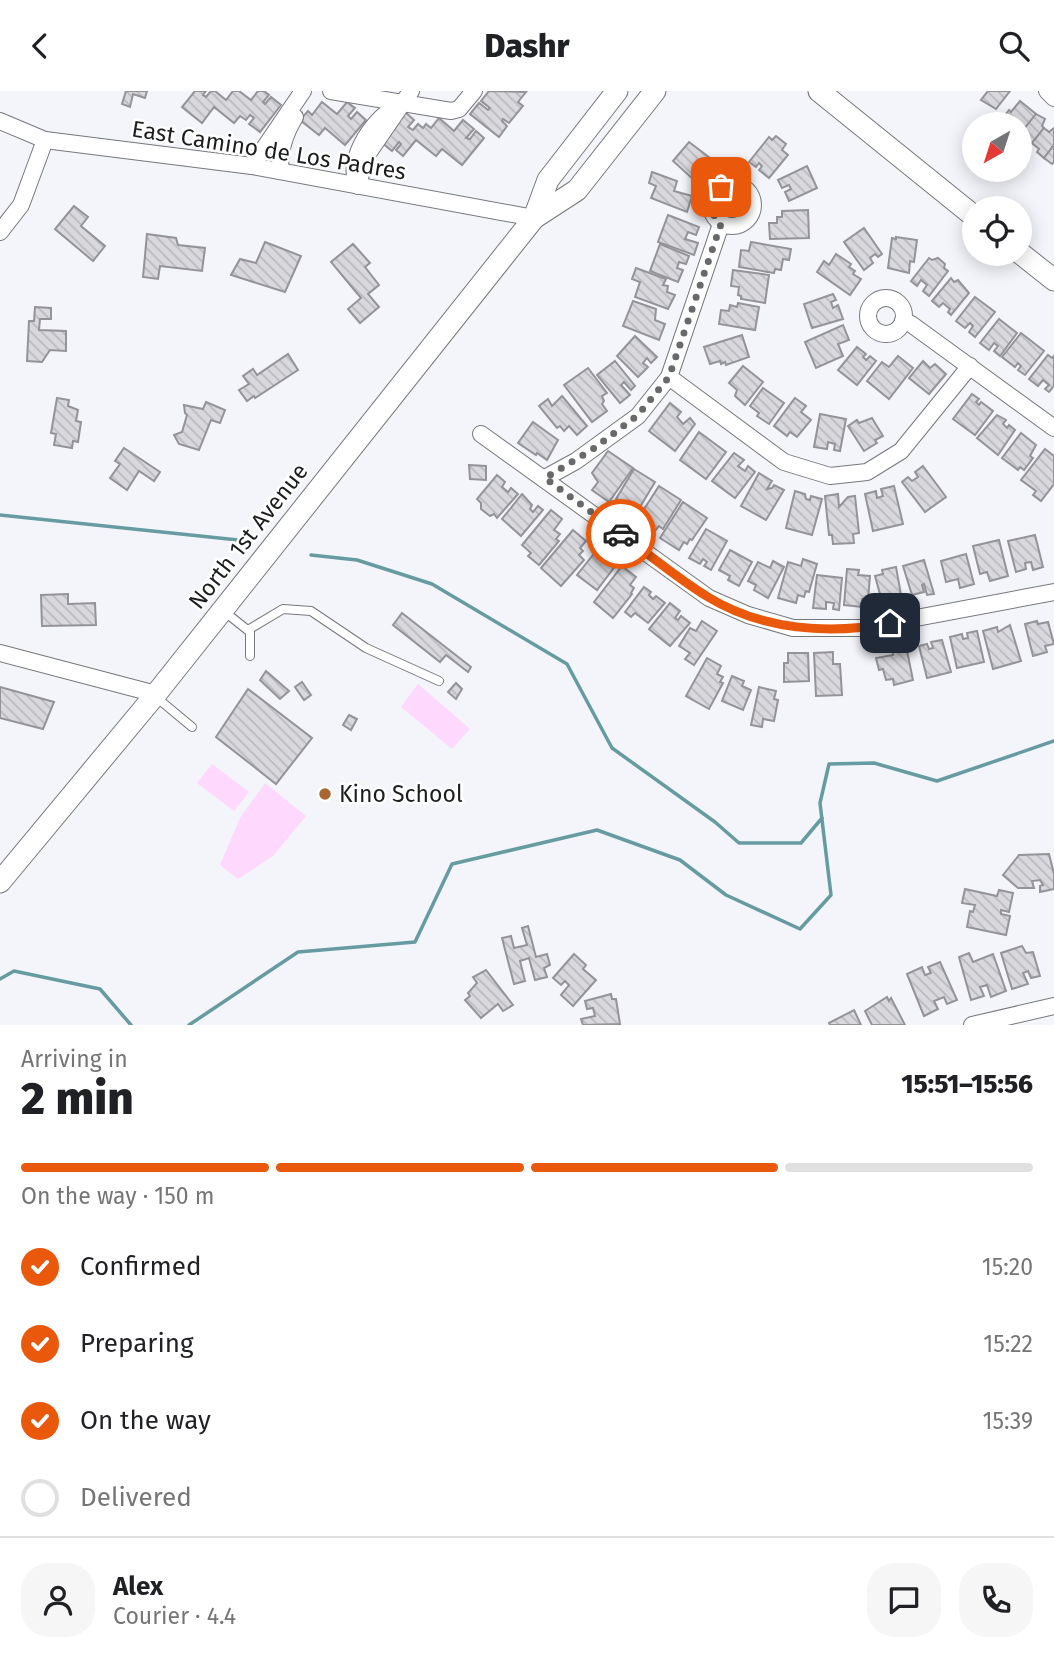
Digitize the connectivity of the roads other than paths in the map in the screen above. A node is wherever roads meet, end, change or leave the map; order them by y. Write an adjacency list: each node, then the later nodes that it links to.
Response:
1 (304, 91): 12 (street); 13 (street)
2 (331, 91): 8 (street)
3 (617, 91): 16 (main road, North 1st Avenue)
4 (655, 91): 16 (main road, North 1st Avenue)
5 (818, 91): 15 (main road)
6 (1047, 91): 9 (street)
7 (469, 93): 8 (street)
8 (406, 98): 14 (street)
9 (1054, 98)
10 (0, 121): 11 (street, East Camino de Los Padres)
11 (45, 140): 12 (street, East Camino de Los Padres); 18 (street)
12 (252, 166): 13 (street, East Camino de Los Padres)
13 (280, 171): 14 (street, East Camino de Los Padres)
14 (358, 186): 16 (street, East Camino de Los Padres)
15 (962, 207)
16 (534, 218): 28 (main road, North 1st Avenue)
17 (721, 224): 23 (street)
18 (0, 232)
19 (1032, 260): 20 (main road)
20 (1051, 271)
21 (903, 321): 22 (street)
22 (970, 366): 23 (street); 24 (street)
23 (669, 377): 26 (street)
24 (1054, 428)
25 (481, 435): 26 (street)
26 (545, 478): 27 (street)
27 (1054, 592)
28 (223, 610): 29 (lane); 33 (main road, North 1st Avenue)
29 (248, 630): 31 (lane); 32 (lane)
30 (0, 653): 33 (street)
31 (250, 656)
32 (439, 681)
33 (156, 695): 34 (lane); 35 (main road, North 1st Avenue)
34 (192, 727)
35 (0, 882)
36 (1054, 1006): 37 (street)
37 (972, 1025)

